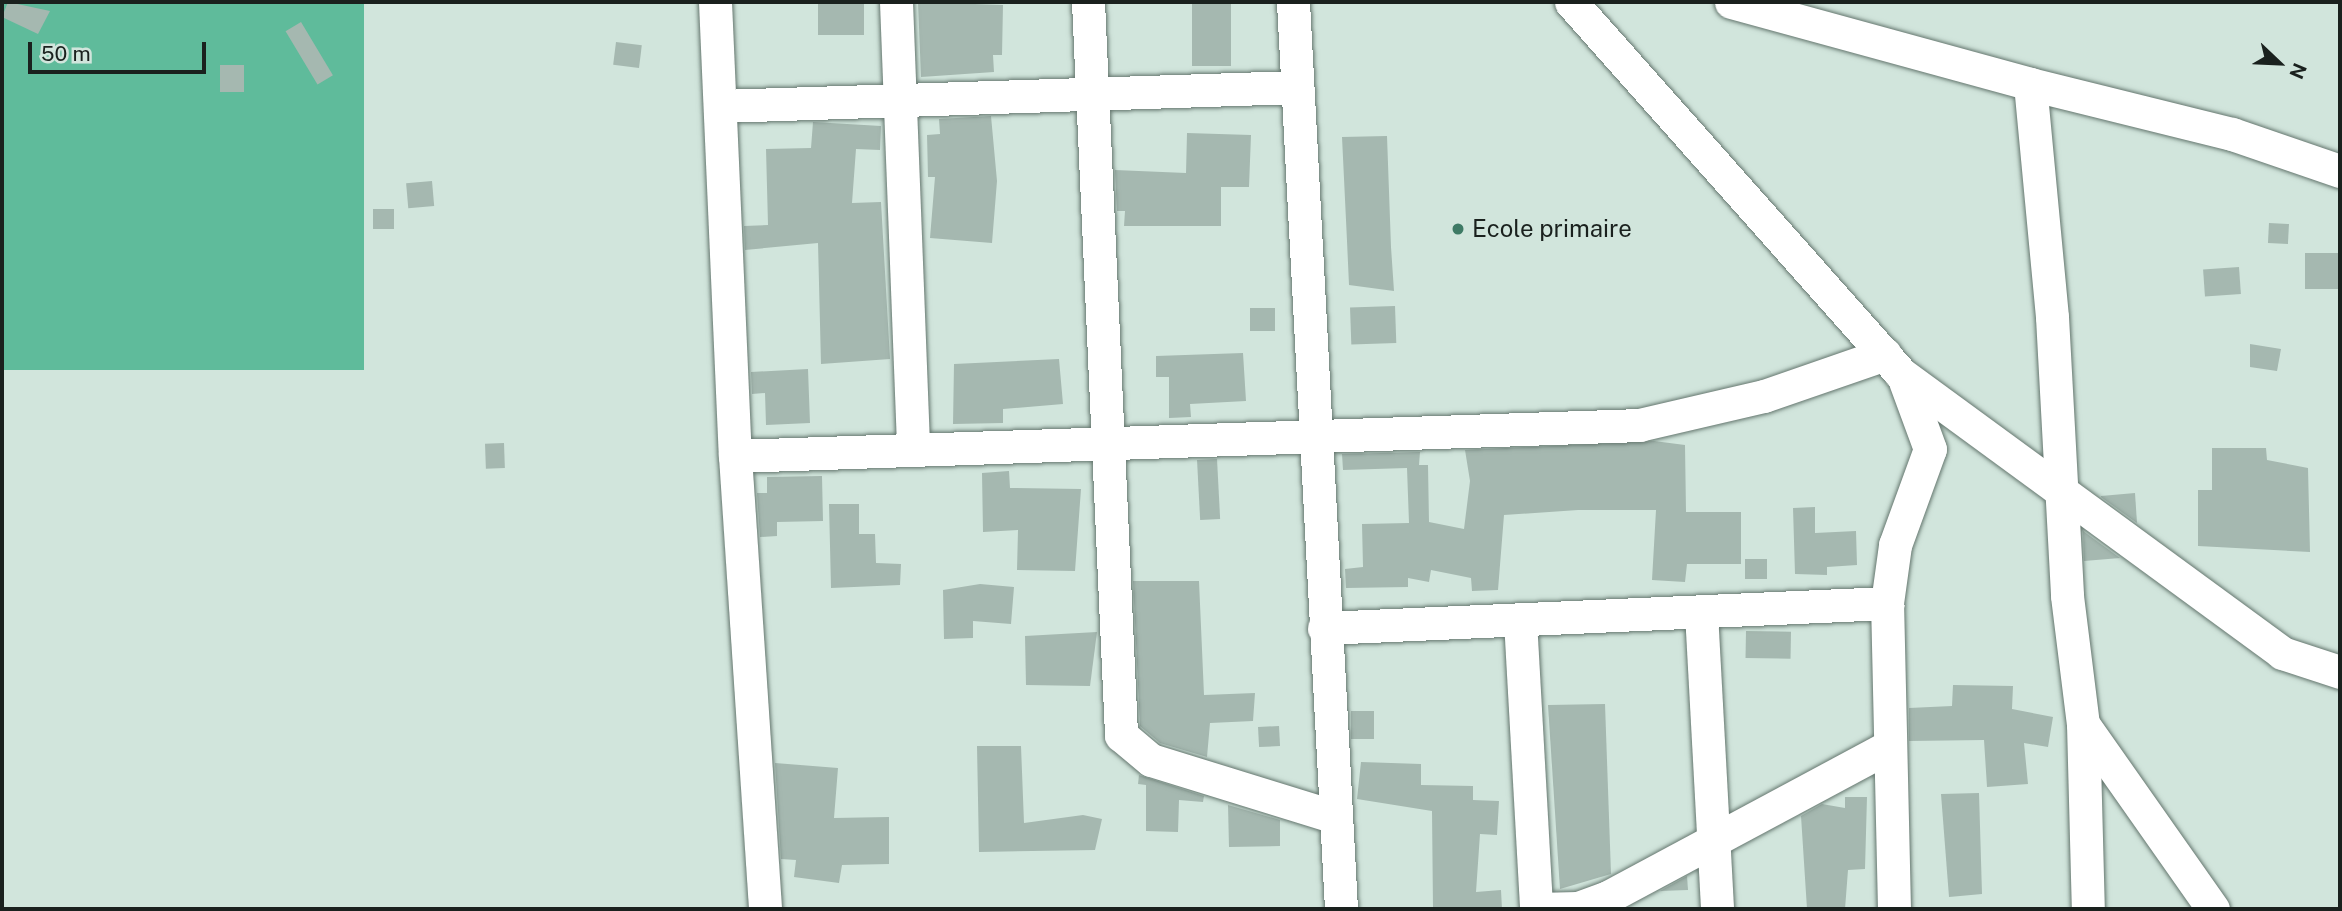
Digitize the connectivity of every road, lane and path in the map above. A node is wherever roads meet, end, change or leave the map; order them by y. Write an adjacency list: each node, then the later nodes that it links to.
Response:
1 (715, 2): 11 (street)
2 (897, 2): 10 (street)
3 (1088, 2): 9 (street)
4 (1293, 2): 8 (street)
5 (1571, 2): 13 (street)
6 (1731, 2): 7 (street)
7 (2030, 84): 12 (street); 18 (street)
8 (1297, 87): 9 (street); 14 (street)
9 (1094, 96): 10 (street); 15 (street)
10 (900, 102): 11 (street); 16 (street)
11 (721, 106): 17 (street)
12 (2340, 171)
13 (1893, 363): 14 (street); 18 (street); 19 (street)
14 (1314, 435): 15 (street); 22 (street)
15 (1109, 443): 16 (street); 26 (street)
16 (913, 450): 17 (street)
17 (735, 456): 28 (street)
18 (2061, 487): 23 (street); 24 (street)
19 (1887, 603): 20 (street); 25 (street)
20 (1701, 612): 21 (street); 27 (street)
21 (1520, 620): 22 (street); 30 (street)
22 (1324, 628): 26 (street)
23 (2340, 672)
24 (2083, 724): 33 (street); 34 (street)
25 (1886, 748): 27 (street); 32 (street)
26 (1335, 817): 29 (street)
27 (1713, 836): 30 (street); 31 (street)
28 (765, 909)
29 (1341, 909)
30 (1536, 909)
31 (1717, 909)
32 (1894, 909)
33 (2088, 909)
34 (2213, 909)

